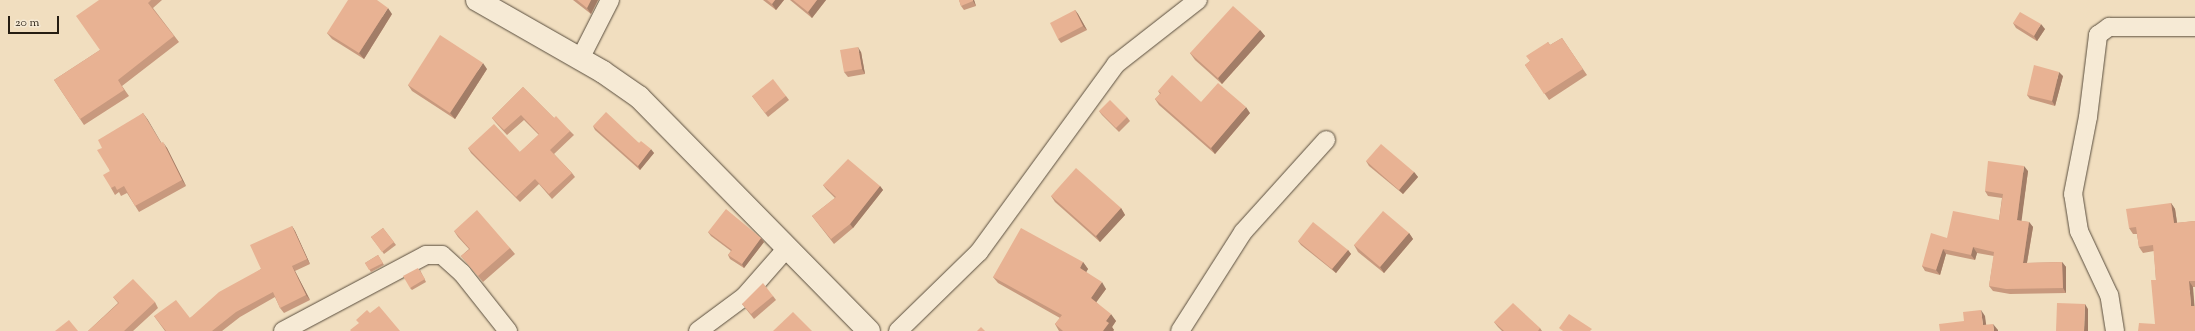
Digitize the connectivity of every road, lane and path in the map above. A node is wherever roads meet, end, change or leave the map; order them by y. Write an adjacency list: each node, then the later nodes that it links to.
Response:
1 (477, 0): 5 (street)
2 (610, 0): 5 (street)
3 (1198, 0): 12 (street)
4 (2195, 27): 14 (street)
5 (580, 59): 7 (street)
6 (1326, 140): 13 (street)
7 (786, 248): 10 (street); 11 (street)
8 (283, 331): 9 (street)
9 (508, 331)
10 (698, 331)
11 (869, 331)
12 (898, 331)
13 (1180, 331)
14 (2115, 331)

